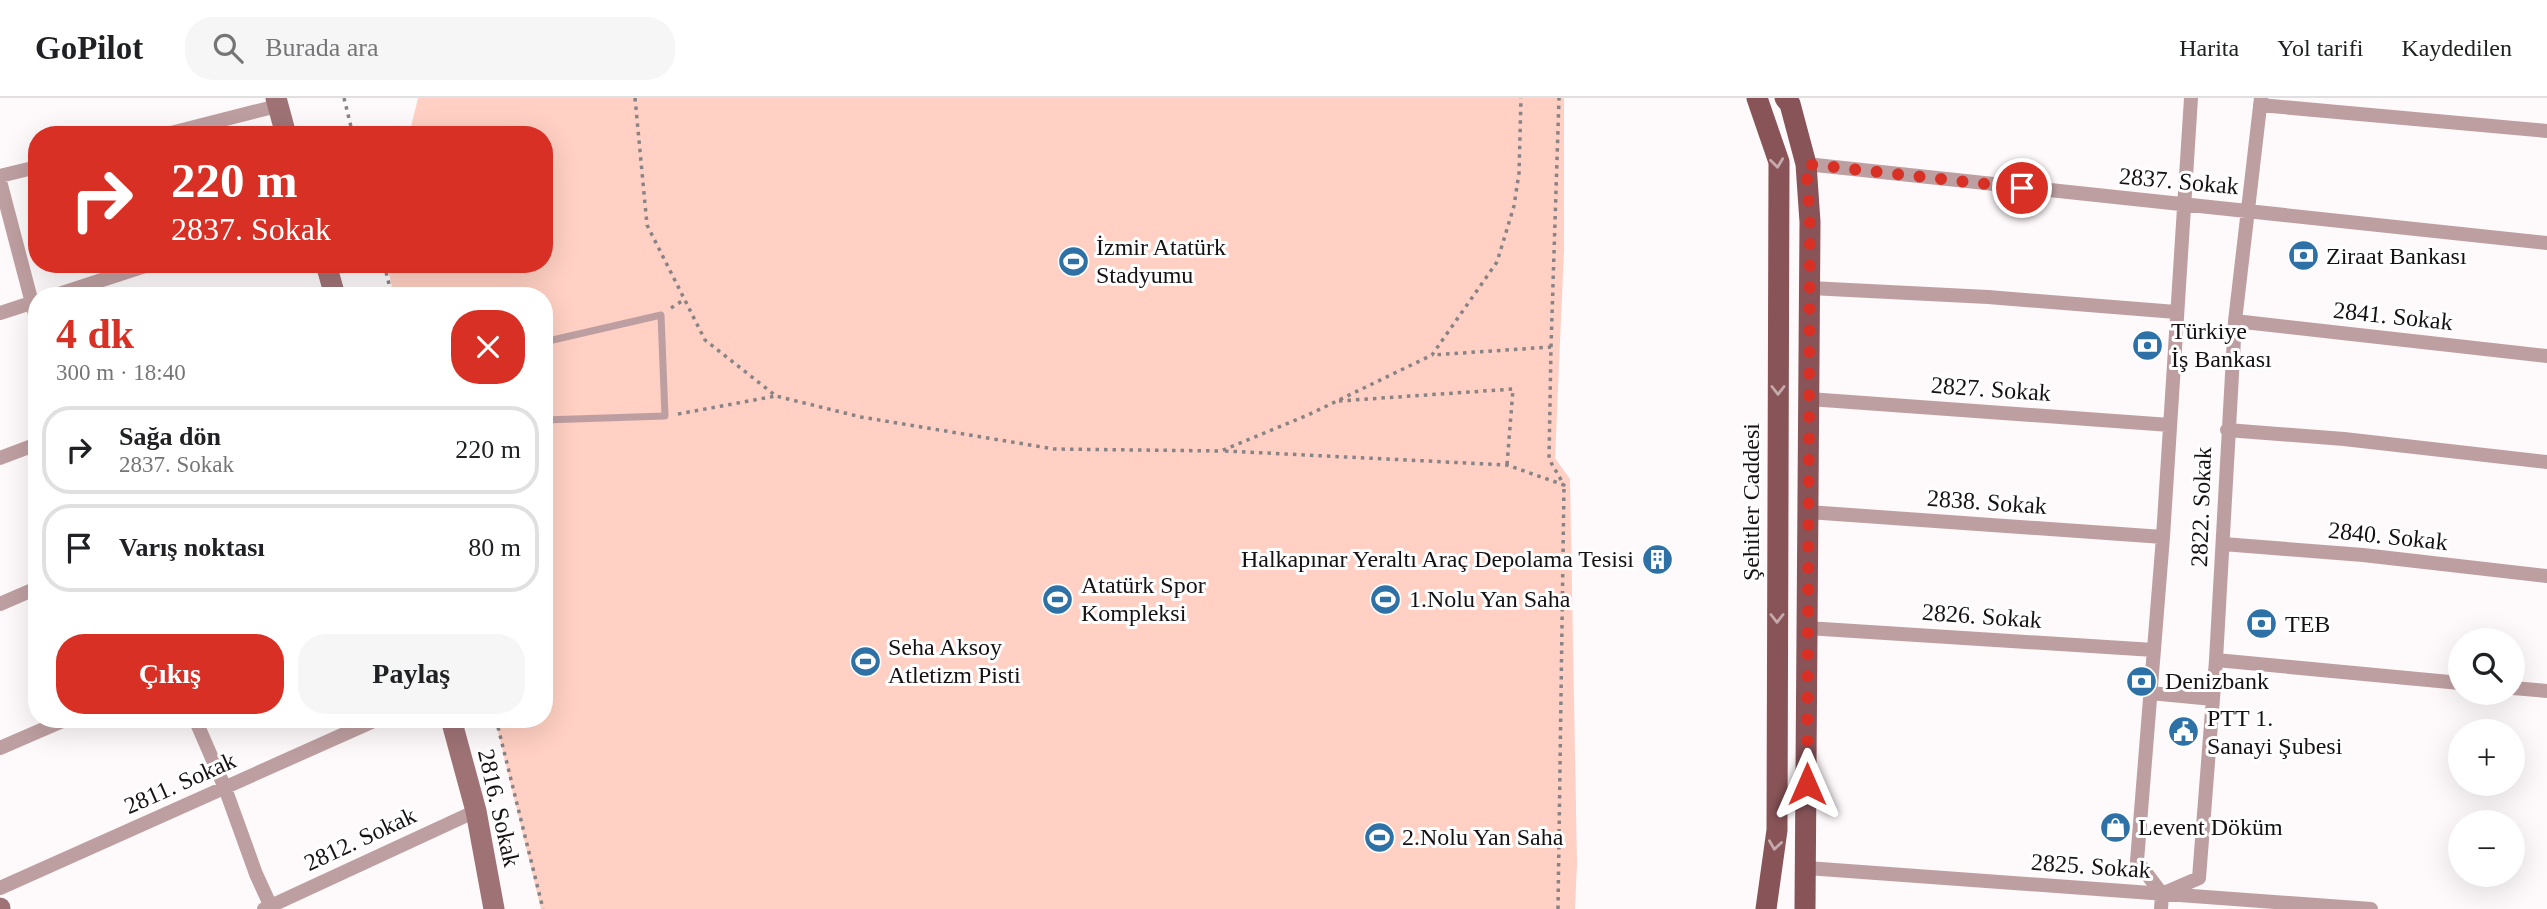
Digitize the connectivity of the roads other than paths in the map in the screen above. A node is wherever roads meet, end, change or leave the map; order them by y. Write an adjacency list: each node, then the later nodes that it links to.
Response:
1 (1757, 98): 59 (main road, Şehitler Caddesi, one-way to 59)
2 (1785, 98): 10 (main road)
3 (1800, 98): 10 (street)
4 (2191, 98): 13 (street, 2822. Sokak)
5 (2260, 101): 9 (street); 14 (street, 2822. Sokak)
6 (276, 102): 7 (street); 8 (street)
7 (194, 126)
8 (283, 126)
9 (2547, 131)
10 (1806, 164): 13 (street, 2837. Sokak); 19 (main road)
11 (28, 170): 12 (street)
12 (0, 178): 17 (street)
13 (2184, 206): 14 (street, 2837. Sokak); 21 (street, 2822. Sokak)
14 (2248, 210): 15 (street, 2837. Sokak); 23 (street, 2822. Sokak)
15 (2547, 243)
16 (123, 273): 18 (street)
17 (30, 287)
18 (81, 287)
19 (1810, 288): 21 (street); 26 (main road)
20 (28, 304): 22 (street)
21 (2176, 312): 28 (street, 2822. Sokak)
22 (0, 313)
23 (2235, 321): 25 (street, 2841. Sokak); 29 (street, 2822. Sokak)
24 (553, 340): 27 (lane)
25 (2547, 356)
26 (1809, 399): 28 (street, 2827. Sokak); 33 (main road)
27 (553, 420)
28 (2170, 425): 34 (street, 2822. Sokak)
29 (2227, 430): 32 (street); 35 (street, 2822. Sokak)
30 (28, 447): 31 (street)
31 (0, 458)
32 (2547, 462)
33 (1808, 512): 34 (street, 2838. Sokak); 39 (main road)
34 (2163, 537): 40 (street, 2822. Sokak)
35 (2223, 544): 36 (street, 2840. Sokak); 41 (street, 2822. Sokak)
36 (2547, 576)
37 (28, 591): 38 (street)
38 (0, 604)
39 (1807, 628): 40 (street, 2826. Sokak); 54 (main road)
40 (2154, 650): 45 (street, 2822. Sokak)
41 (2216, 660): 42 (street); 46 (street, 2822. Sokak)
42 (2448, 682)
43 (2525, 689): 44 (street)
44 (2547, 691)
45 (2150, 693): 46 (street); 56 (street, 2822. Sokak)
46 (2213, 699): 56 (street, 2822. Sokak)
47 (46, 728): 51 (street)
48 (199, 728): 52 (street)
49 (358, 728): 52 (street, 2811. Sokak)
50 (453, 728): 53 (street, 2816. Sokak)
51 (0, 748)
52 (225, 788): 55 (street, 2811. Sokak); 57 (street)
53 (476, 811): 57 (street, 2812. Sokak); 58 (street, 2816. Sokak)
54 (1807, 868): 56 (street, 2825. Sokak); 60 (main road)
55 (0, 888)
56 (2162, 894): 61 (street); 62 (street, 2825. Sokak)
57 (269, 908)
58 (494, 909)
59 (1766, 909)
60 (1805, 909)
61 (2161, 909)
62 (2371, 909)

